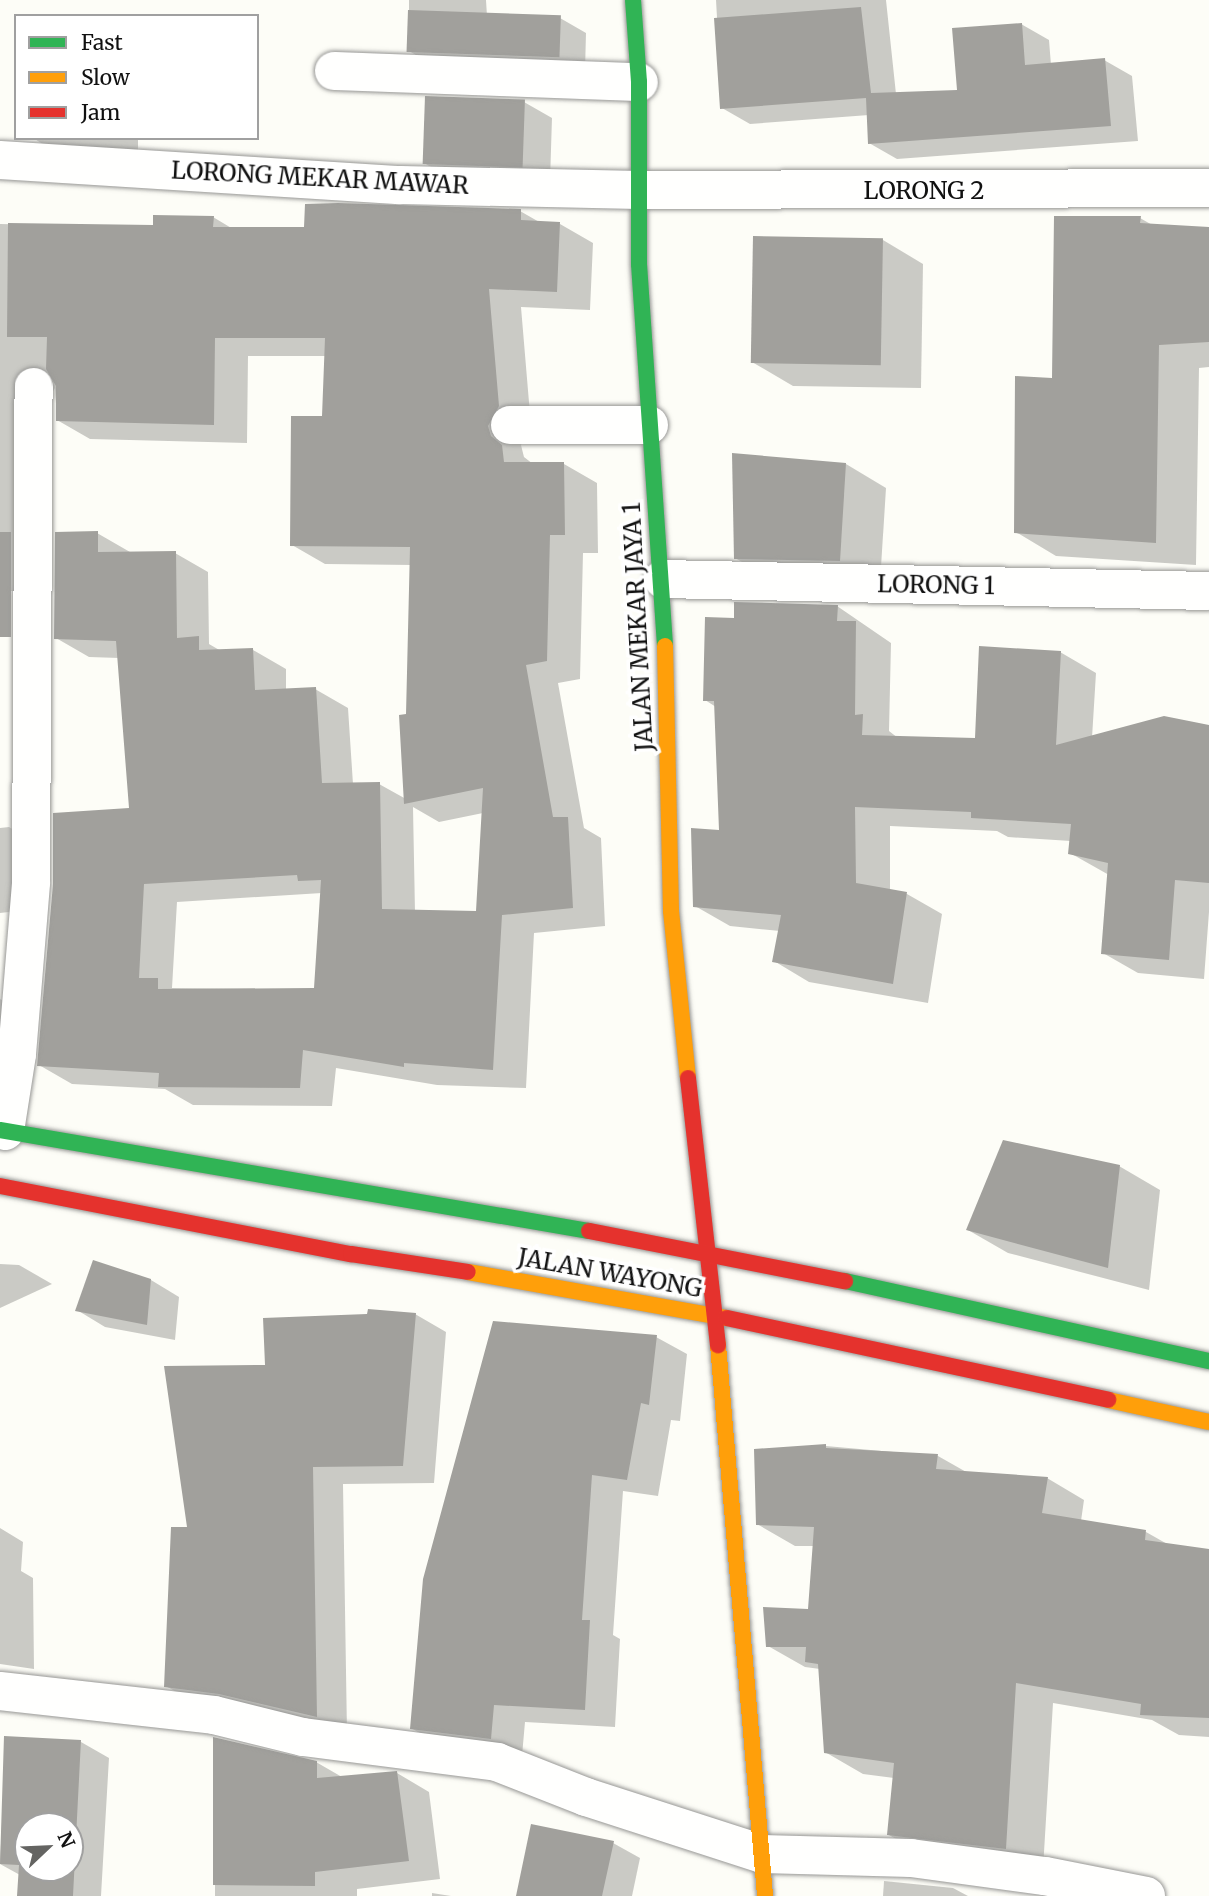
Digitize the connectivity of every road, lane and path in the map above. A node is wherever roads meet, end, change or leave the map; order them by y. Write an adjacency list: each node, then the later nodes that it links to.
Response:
1 (633, 0): 3 (street, JALAN MEKAR JAYA 1)
2 (334, 71): 3 (street)
3 (639, 82): 6 (street, JALAN MEKAR JAYA 1)
4 (0, 160): 6 (street, LORONG MEKAR MAWAR)
5 (1209, 188): 6 (street, LORONG 2)
6 (639, 190): 9 (street, JALAN MEKAR JAYA 1)
7 (34, 387): 12 (street)
8 (510, 425): 9 (street)
9 (649, 425): 10 (street, JALAN MEKAR JAYA 1)
10 (663, 579): 11 (street, LORONG 1); 14 (street, JALAN MEKAR JAYA 1)
11 (1209, 591)
12 (2, 1130): 14 (street, JALAN WAYONG)
13 (0, 1186): 15 (street, JALAN WAYONG)
14 (705, 1250): 15 (street, JALAN MEKAR JAYA 1); 16 (street, JALAN WAYONG)
15 (716, 1316): 17 (street, JALAN WAYONG); 19 (street, JALAN MEKAR JAYA 1)
16 (1209, 1361)
17 (1209, 1422)
18 (0, 1690): 19 (street)
19 (762, 1854): 20 (street, JALAN MEKAR JAYA 1); 21 (street)
20 (765, 1896)
21 (1146, 1896)

